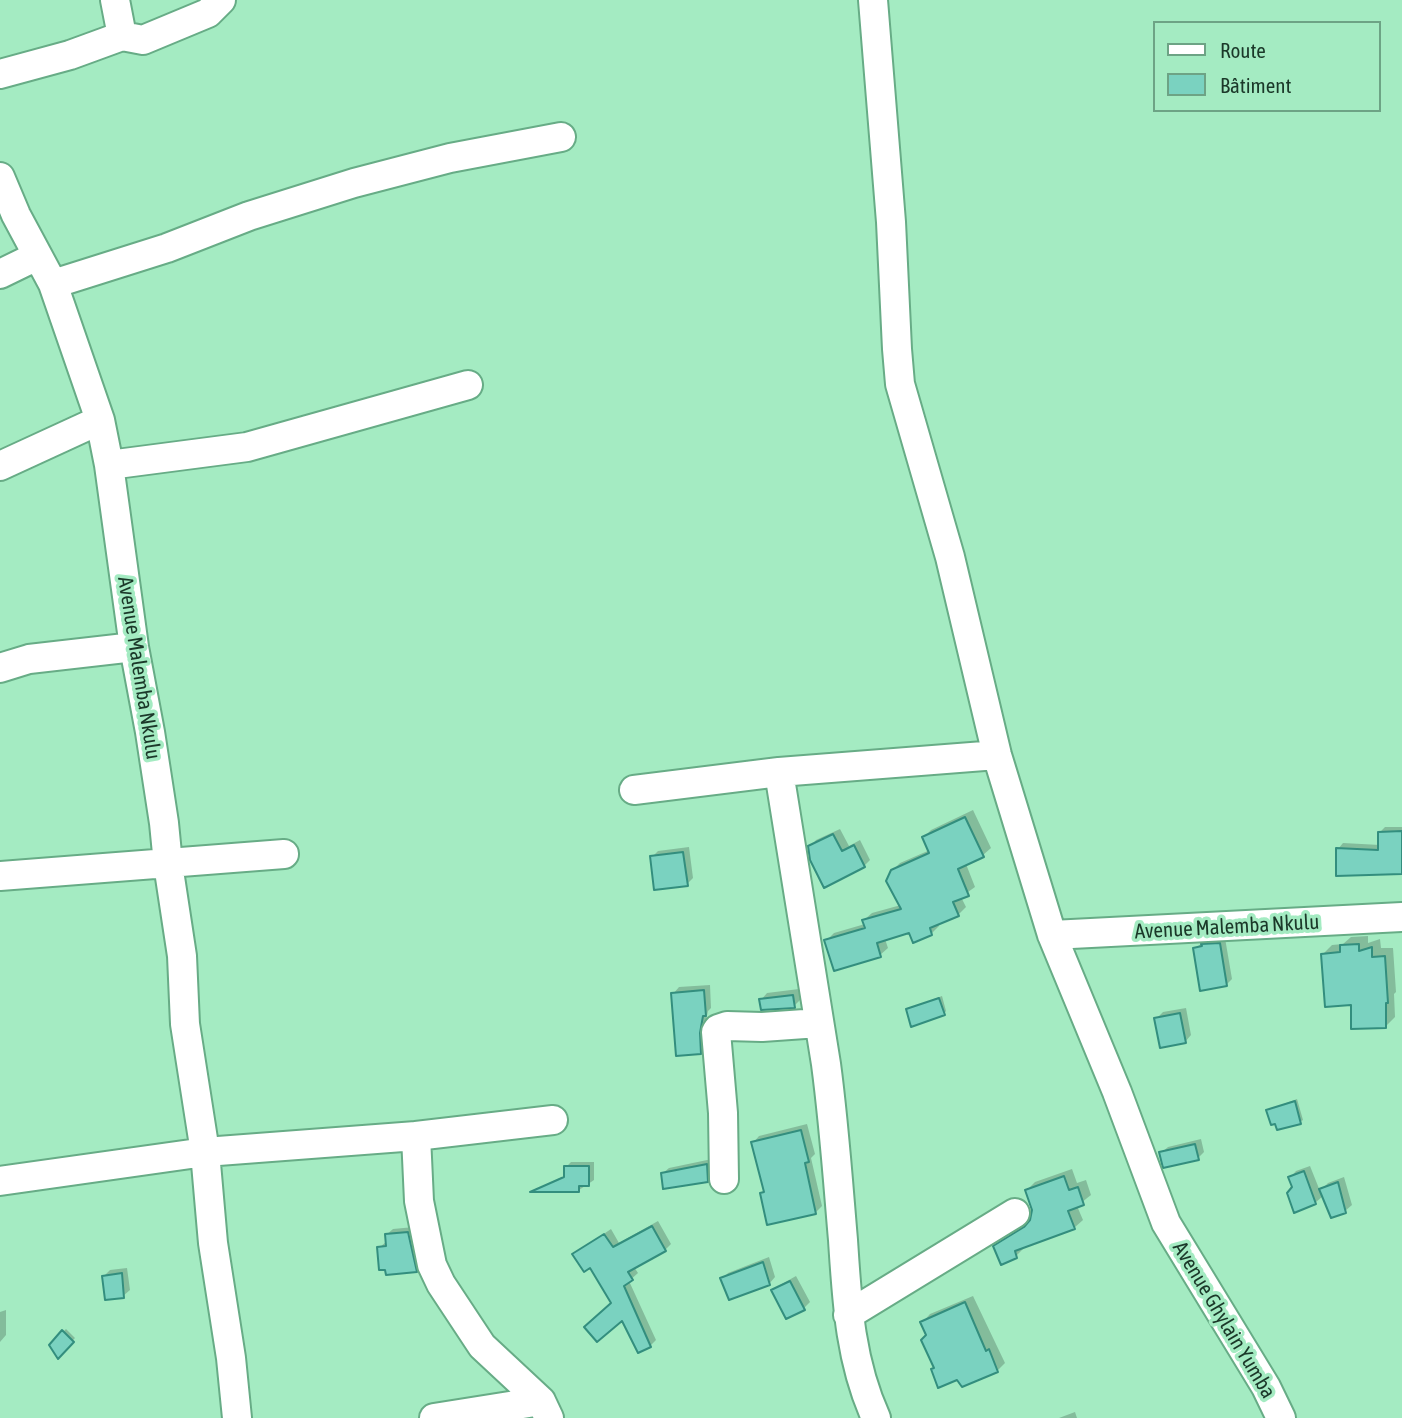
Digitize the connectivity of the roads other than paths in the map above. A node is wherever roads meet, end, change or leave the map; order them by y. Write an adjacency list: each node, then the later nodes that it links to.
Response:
1 (115, 0): 4 (street)
2 (221, 0): 4 (street)
3 (873, 0): 17 (street, Avenue Ghylain Yumba)
4 (122, 36): 5 (street)
5 (0, 74)
6 (561, 137): 10 (street)
7 (0, 177): 8 (street, Avenue Malemba Nkulu)
8 (37, 256): 9 (street); 10 (street, Avenue Malemba Nkulu)
9 (0, 274)
10 (53, 284): 12 (street, Avenue Malemba Nkulu)
11 (468, 385): 13 (street)
12 (100, 420): 13 (street, Avenue Malemba Nkulu); 14 (street)
13 (109, 465): 15 (street, Avenue Malemba Nkulu)
14 (0, 466)
15 (134, 647): 16 (street); 21 (street, Avenue Malemba Nkulu)
16 (0, 668)
17 (997, 755): 18 (street); 24 (street, Avenue Ghylain Yumba)
18 (779, 772): 19 (street); 25 (street)
19 (634, 790)
20 (284, 854): 21 (street)
21 (168, 864): 22 (street); 28 (street, Avenue Malemba Nkulu)
22 (0, 876)
23 (1402, 917): 24 (street, Avenue Malemba Nkulu)
24 (1052, 935): 37 (street, Avenue Ghylain Yumba)
25 (819, 1023): 29 (street); 32 (street)
26 (553, 1120): 27 (street)
27 (416, 1136): 28 (street); 33 (street)
28 (205, 1152): 30 (street); 34 (street, Avenue Malemba Nkulu)
29 (724, 1179)
30 (0, 1181)
31 (1015, 1213): 32 (street)
32 (848, 1315): 36 (street)
33 (545, 1410): 35 (street)
34 (237, 1418)
35 (435, 1418)
36 (876, 1418)
37 (1281, 1418)

